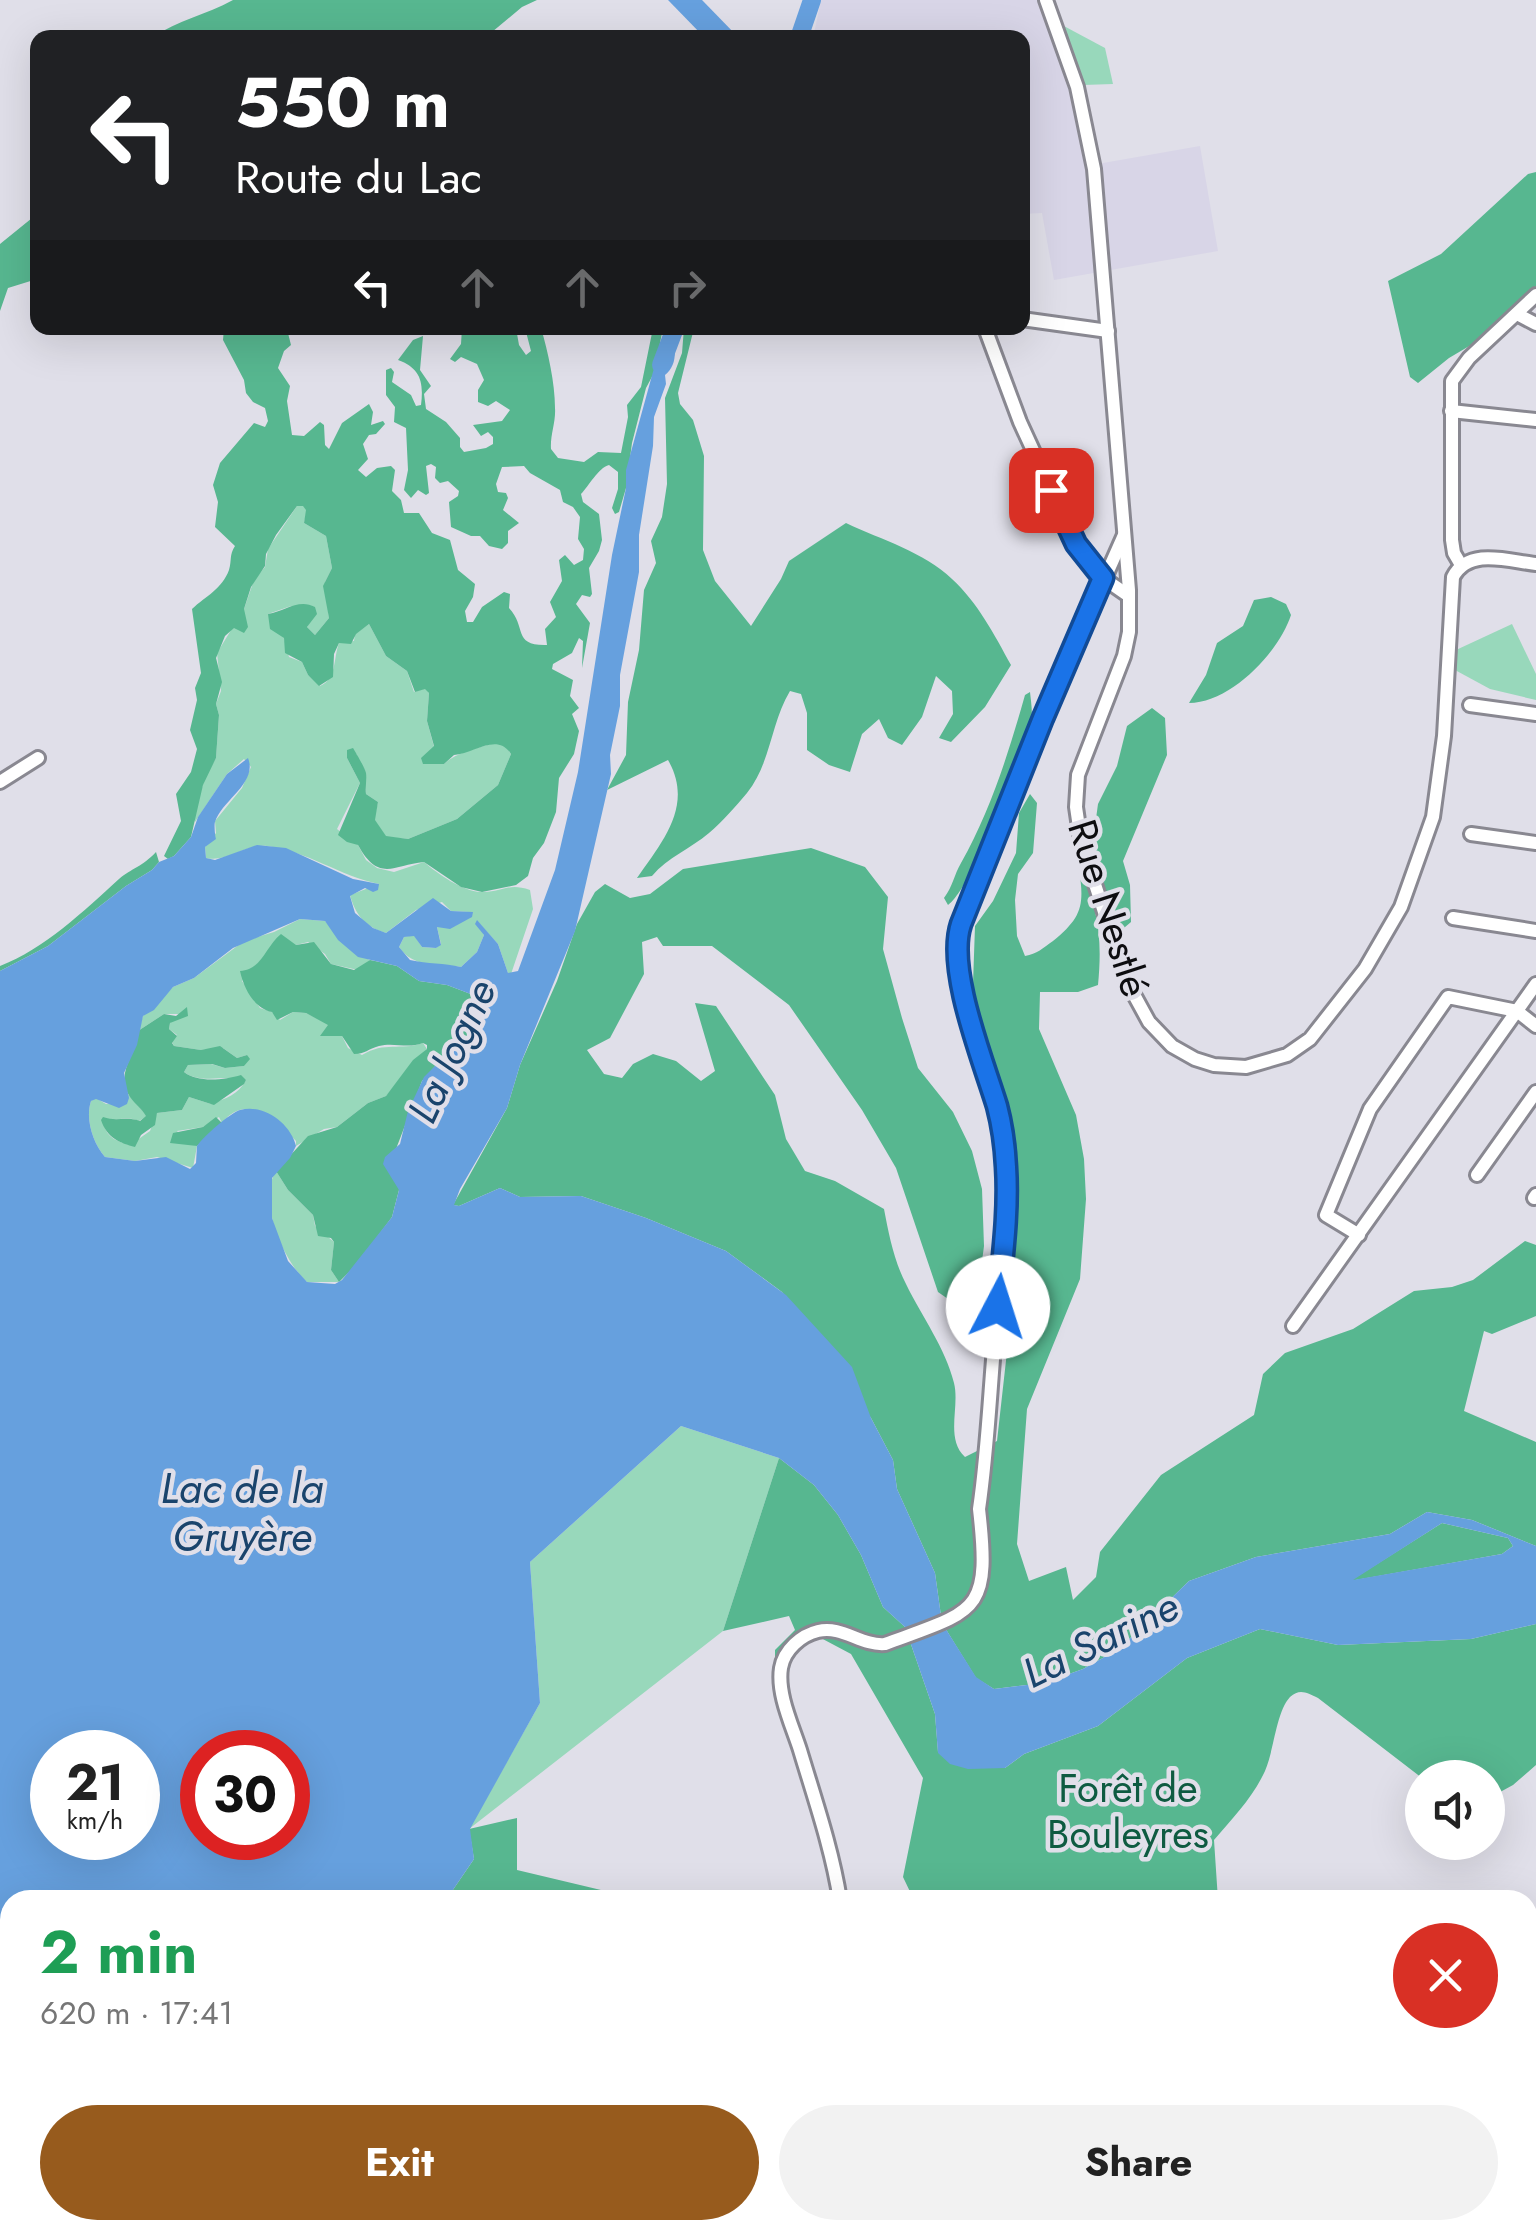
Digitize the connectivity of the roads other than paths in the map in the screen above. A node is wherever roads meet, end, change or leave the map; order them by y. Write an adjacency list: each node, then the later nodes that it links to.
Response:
1 (1046, 0): 6 (street, Rue Nestlé)
2 (1536, 294): 3 (street)
3 (1516, 314): 5 (street); 8 (street)
4 (1030, 319): 6 (street)
5 (1536, 324)
6 (1108, 331): 10 (street, Rue Nestlé)
7 (988, 335): 13 (street)
8 (1451, 411): 9 (street); 12 (street)
9 (1536, 420)
10 (1124, 534): 13 (street); 14 (street, Rue Nestlé)
11 (1536, 564): 12 (street)
12 (1461, 566): 14 (street, Rue Nestlé)
13 (1103, 578): 14 (street); 31 (street)
14 (1129, 596)
15 (1470, 704): 16 (street)
16 (1536, 714)
17 (38, 758): 18 (street)
18 (0, 782)
19 (1471, 834): 20 (street)
20 (1536, 844)
21 (1453, 918): 22 (street)
22 (1536, 931)
23 (1536, 984): 25 (street)
24 (1536, 999): 25 (street)
25 (1519, 1008): 26 (street); 29 (street); 29 (street)
26 (1536, 1026)
27 (1536, 1092): 28 (street)
28 (1477, 1175)
29 (1359, 1235): 30 (street)
30 (1293, 1326)
31 (838, 1890)

